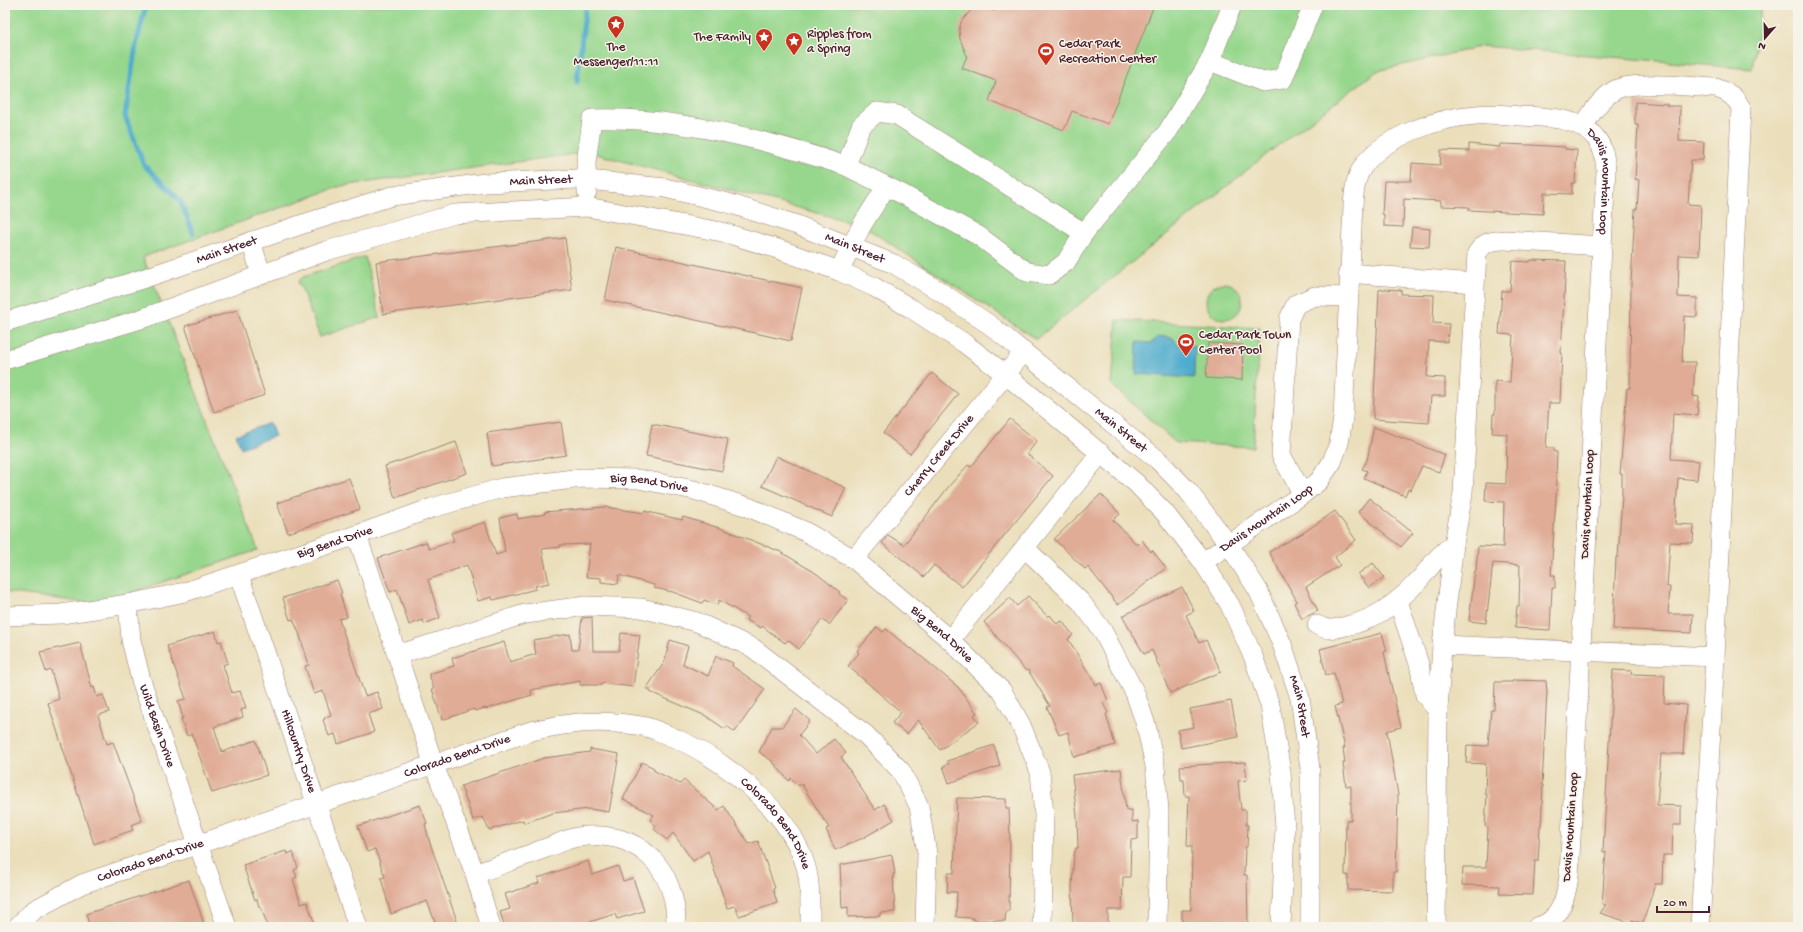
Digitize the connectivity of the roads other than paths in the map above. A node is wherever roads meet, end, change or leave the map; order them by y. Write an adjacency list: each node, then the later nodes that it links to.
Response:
1 (1232, 5): 3 (street)
2 (1313, 5): 3 (street)
3 (1210, 61): 9 (street)
4 (1583, 127): 12 (street, Davis Mountain Loop); 14 (street, Davis Mountain Loop); 39 (street)
5 (846, 166): 6 (street); 7 (street); 9 (street)
6 (587, 180): 8 (street); 10 (street, Main Street); 11 (street, Main Street)
7 (886, 187): 9 (street); 11 (street)
8 (587, 207): 13 (street); 15 (street)
9 (1084, 233)
10 (251, 241): 15 (street); 18 (street, Main Street)
11 (852, 246): 13 (street); 19 (street, Main Street)
12 (1602, 246): 16 (street); 37 (street, Davis Mountain Loop)
13 (839, 271): 21 (street)
14 (1348, 273): 16 (street); 17 (street, Davis Mountain Loop)
15 (261, 274): 20 (street)
16 (1474, 283): 25 (street)
17 (1348, 297): 23 (street, Davis Mountain Loop); 23 (street)
18 (5, 322)
19 (1024, 352): 21 (street, Cherry Creek Drive); 26 (street, Main Street)
20 (5, 360)
21 (1005, 374): 22 (street); 28 (street, Cherry Creek Drive)
22 (1101, 453): 27 (street); 29 (street)
23 (1303, 494): 26 (street, Davis Mountain Loop)
24 (357, 535): 28 (street, Big Bend Drive); 30 (street, Big Bend Drive); 38 (street)
25 (1454, 544): 31 (street); 36 (street)
26 (1229, 545): 29 (street, Davis Mountain Loop); 56 (street, Main Street)
27 (1025, 548): 35 (street); 53 (street)
28 (854, 559): 35 (street, Big Bend Drive)
29 (1203, 562): 54 (street)
30 (239, 575): 32 (street, Big Bend Drive); 42 (street, Hillcountry Drive)
31 (1398, 601): 34 (street); 40 (street)
32 (128, 604): 33 (street, Big Bend Drive); 43 (street, Wild Basin Drive)
33 (5, 616)
34 (1317, 625)
35 (950, 640): 52 (street, Big Bend Drive)
36 (1442, 645): 37 (street); 40 (street)
37 (1580, 652): 39 (street); 58 (street, Davis Mountain Loop)
38 (397, 655): 41 (street); 51 (street)
39 (1715, 657): 59 (street)
40 (1438, 711): 57 (street)
41 (434, 765): 42 (street, Colorado Bend Drive); 44 (street); 50 (street, Colorado Bend Drive)
42 (316, 804): 43 (street, Colorado Bend Drive); 47 (street, Hillcountry Drive)
43 (198, 846): 45 (street, Colorado Bend Drive); 46 (street, Wild Basin Drive)
44 (475, 874): 48 (street); 49 (street)
45 (17, 927)
46 (227, 927)
47 (358, 927)
48 (491, 927)
49 (676, 927)
50 (810, 927)
51 (925, 927)
52 (1042, 927)
53 (1157, 927)
54 (1281, 927): 55 (street)
55 (1298, 927)
56 (1310, 927)
57 (1436, 927)
58 (1537, 927)
59 (1700, 927)

